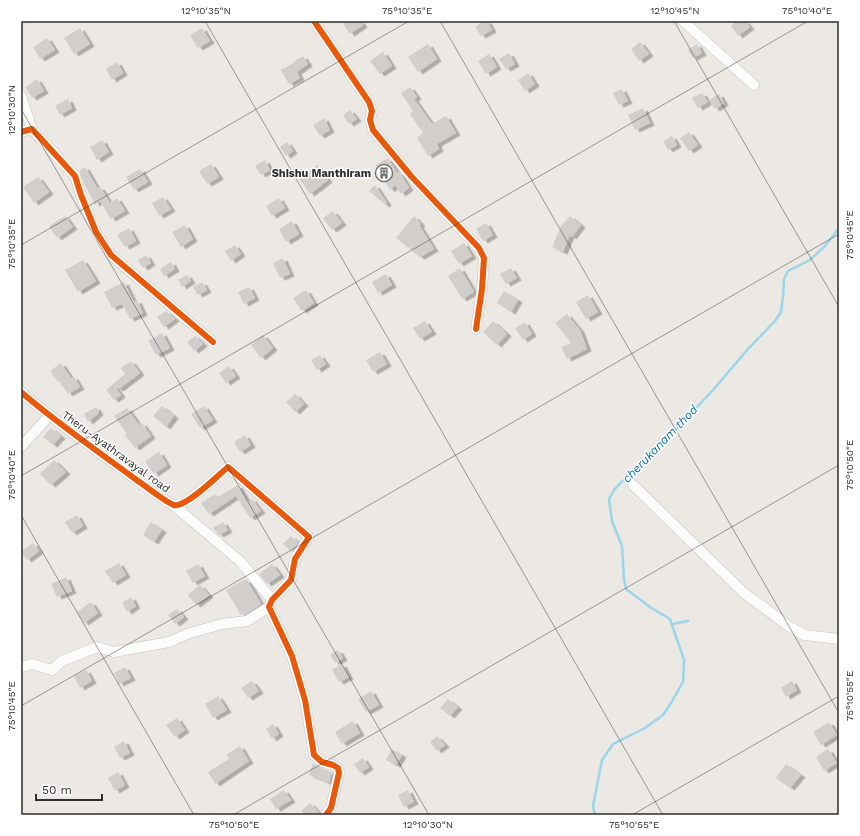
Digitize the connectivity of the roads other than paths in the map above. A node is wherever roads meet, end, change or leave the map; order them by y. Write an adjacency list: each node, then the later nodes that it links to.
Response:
1 (314, 21): 7 (street)
2 (683, 21): 3 (street)
3 (754, 85)
4 (21, 96): 5 (street)
5 (32, 129): 6 (street); 8 (street)
6 (21, 132)
7 (476, 329)
8 (213, 342)
9 (21, 392): 10 (street, Theru-Ayathravayal road)
10 (50, 416): 11 (street); 13 (street, Theru-Ayathravayal road)
11 (21, 447)
12 (633, 486): 15 (street)
13 (173, 505): 14 (street); 14 (street, Theru-Ayathravayal road)
14 (270, 604): 16 (street); 17 (street)
15 (839, 639)
16 (21, 667)
17 (326, 815)

